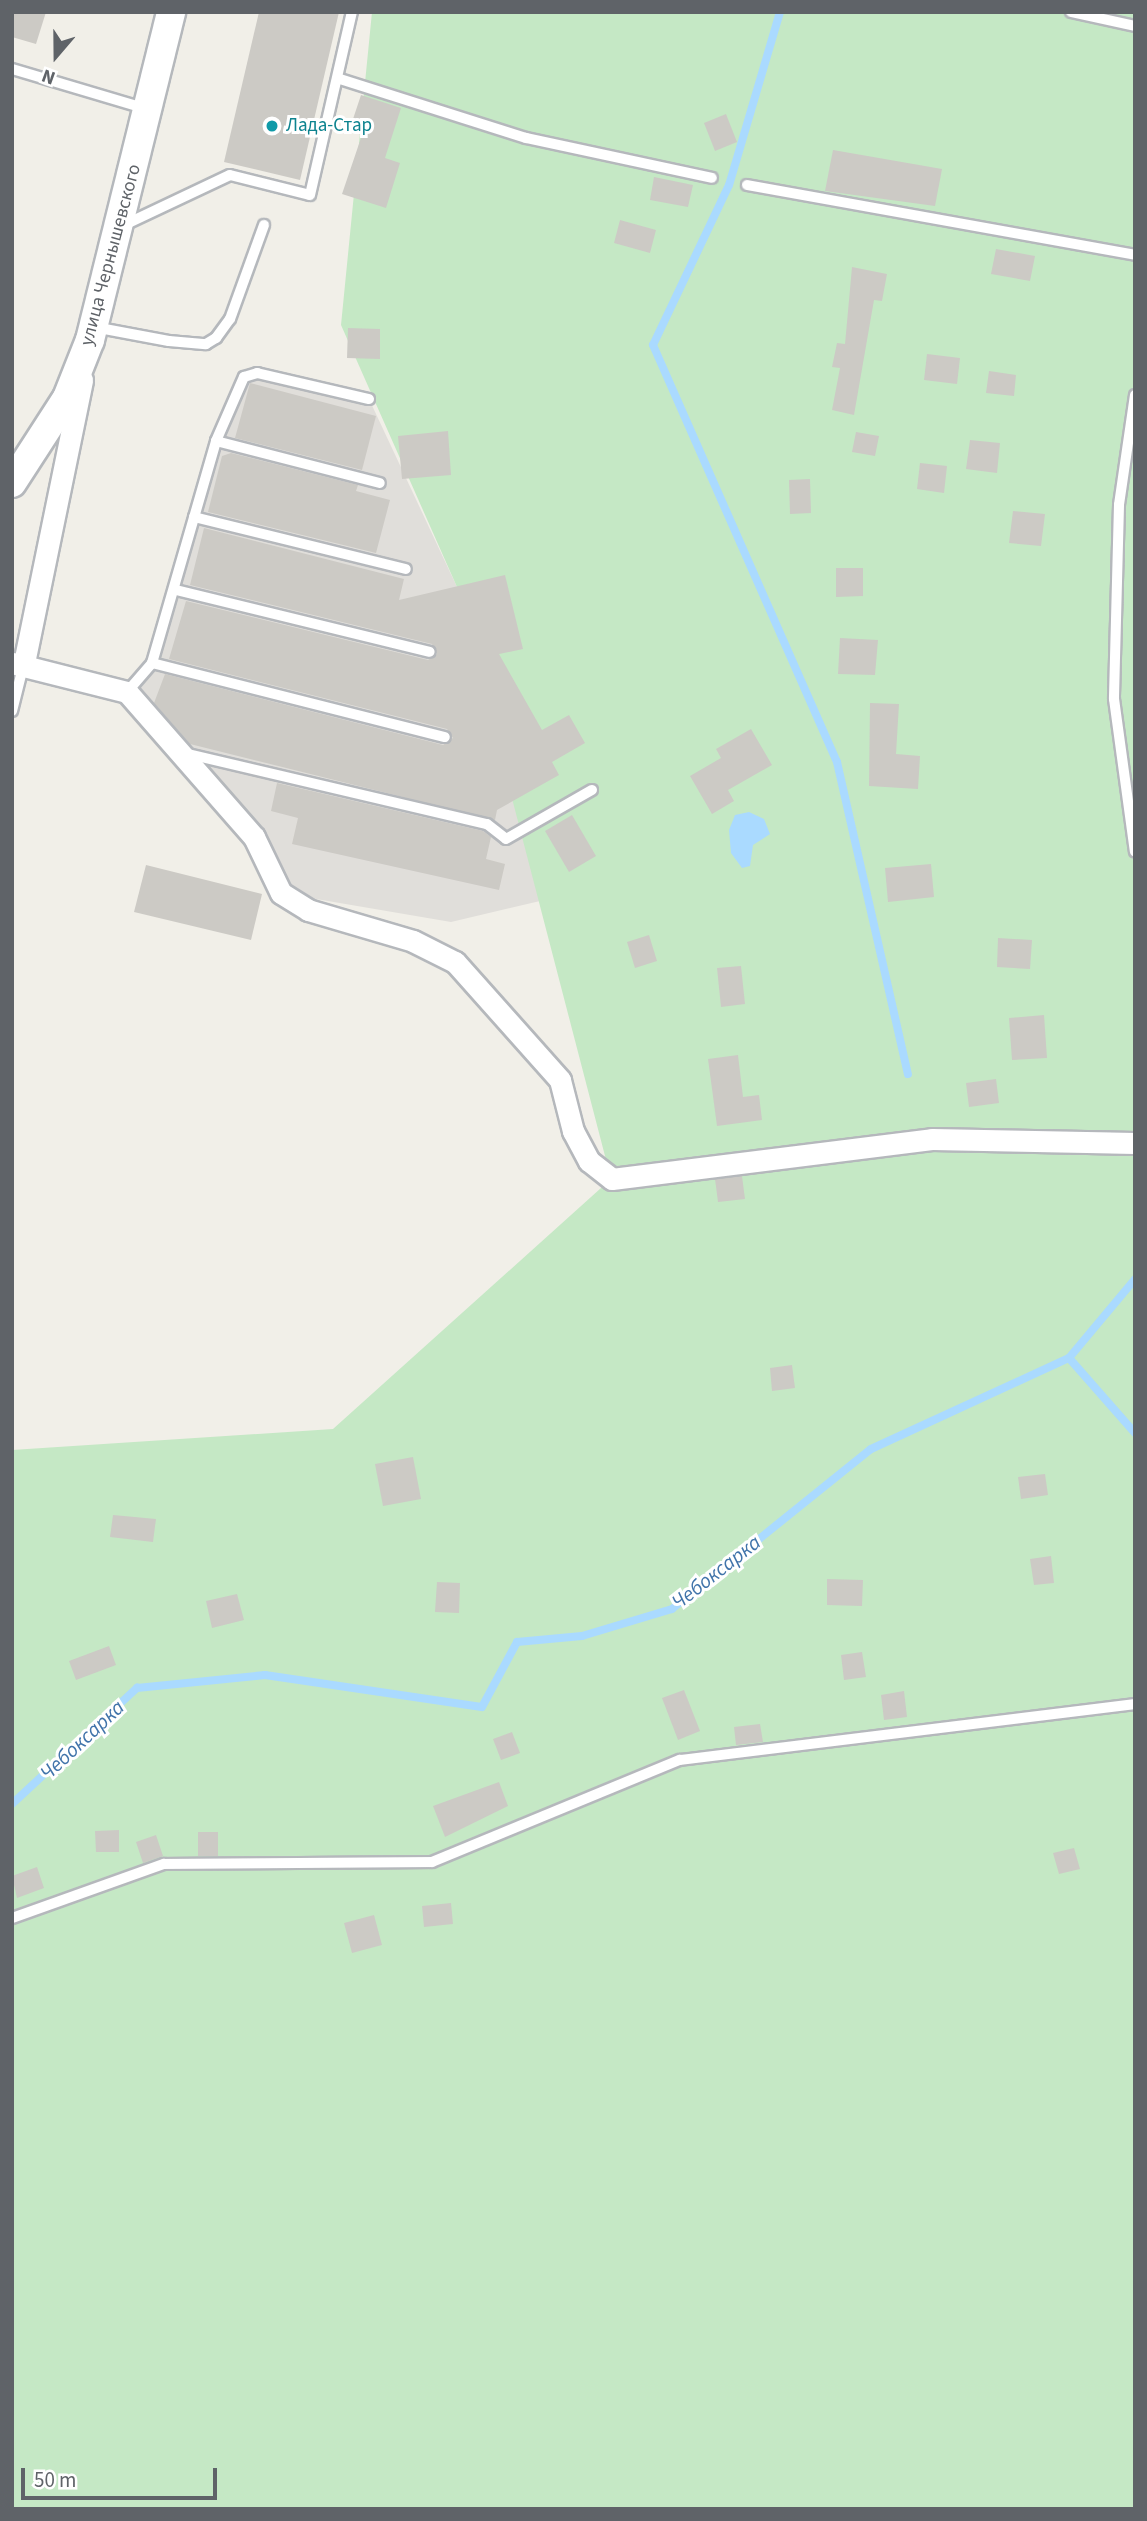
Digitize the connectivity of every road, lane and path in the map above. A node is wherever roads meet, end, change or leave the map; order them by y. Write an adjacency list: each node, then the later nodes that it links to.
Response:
1 (171, 12): 7 (street, улица Чернышевского)
2 (352, 12): 6 (lane)
3 (1071, 12): 4 (lane)
4 (1135, 26)
5 (12, 69): 7 (lane)
6 (340, 79): 8 (lane); 11 (lane)
7 (148, 110): 11 (street, улица Чернышевского)
8 (712, 178)
9 (747, 185): 12 (lane)
10 (264, 225): 13 (lane)
11 (120, 227): 13 (street, улица Чернышевского)
12 (1135, 255)
13 (92, 334): 17 (street, улица Чернышевского); 23 (street)
14 (1135, 396): 30 (lane)
15 (369, 399): 16 (lane)
16 (216, 441): 18 (lane); 19 (lane)
17 (12, 483)
18 (380, 483)
19 (194, 517): 20 (lane); 21 (lane)
20 (406, 569)
21 (176, 590): 22 (lane); 24 (lane)
22 (430, 652)
23 (18, 663): 25 (street); 26 (lane)
24 (152, 663): 25 (lane); 27 (lane)
25 (127, 692): 28 (street)
26 (12, 712)
27 (445, 737)
28 (178, 751): 29 (lane); 31 (street)
29 (592, 790)
30 (1135, 852)
31 (1135, 1143)
32 (1135, 1704): 33 (lane)
33 (12, 1918)

